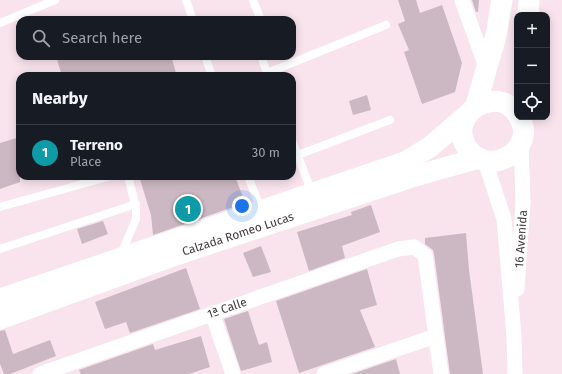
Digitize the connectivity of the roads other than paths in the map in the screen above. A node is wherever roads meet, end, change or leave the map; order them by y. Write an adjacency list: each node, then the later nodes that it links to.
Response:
1 (55, 0): 9 (lane)
2 (186, 0): 10 (lane)
3 (253, 0): 11 (lane)
4 (462, 0): 16 (street)
5 (502, 0): 16 (street)
6 (529, 0): 7 (street)
7 (528, 12)
8 (16, 16): 12 (lane)
9 (17, 16)
10 (192, 16)
11 (259, 16)
12 (0, 23)
13 (386, 24): 19 (lane)
14 (206, 60): 17 (lane)
15 (263, 60): 18 (lane)
16 (487, 70): 20 (street)
17 (211, 72)
18 (267, 72)
19 (273, 72)
20 (471, 111): 21 (street); 27 (street); 31 (street, Calzada Romeo Lucas)
21 (514, 111)
22 (390, 120): 26 (lane)
23 (521, 120): 24 (street)
24 (521, 142): 27 (street); 41 (street, 16 Avenida)
25 (296, 150): 26 (lane)
26 (298, 155): 31 (lane)
27 (482, 160): 39 (street, Calzada Romeo Lucas); 41 (street, 16 Avenida)
28 (97, 180): 33 (lane)
29 (129, 180): 32 (lane)
30 (250, 180): 34 (lane)
31 (312, 193): 34 (street, Calzada Romeo Lucas)
32 (136, 204): 35 (lane); 36 (lane)
33 (0, 207)
34 (261, 210): 36 (street, Calzada Romeo Lucas)
35 (0, 248)
36 (119, 259): 37 (street, Calzada Romeo Lucas)
37 (0, 299)
38 (212, 313): 40 (street, 1ª Calle); 42 (street, 1ª Calle); 43 (street)
39 (0, 319)
40 (436, 336): 44 (street); 45 (street)
41 (514, 336): 46 (street, 16 Avenida)
42 (40, 374)
43 (233, 374)
44 (324, 374)
45 (441, 374)
46 (515, 374)

